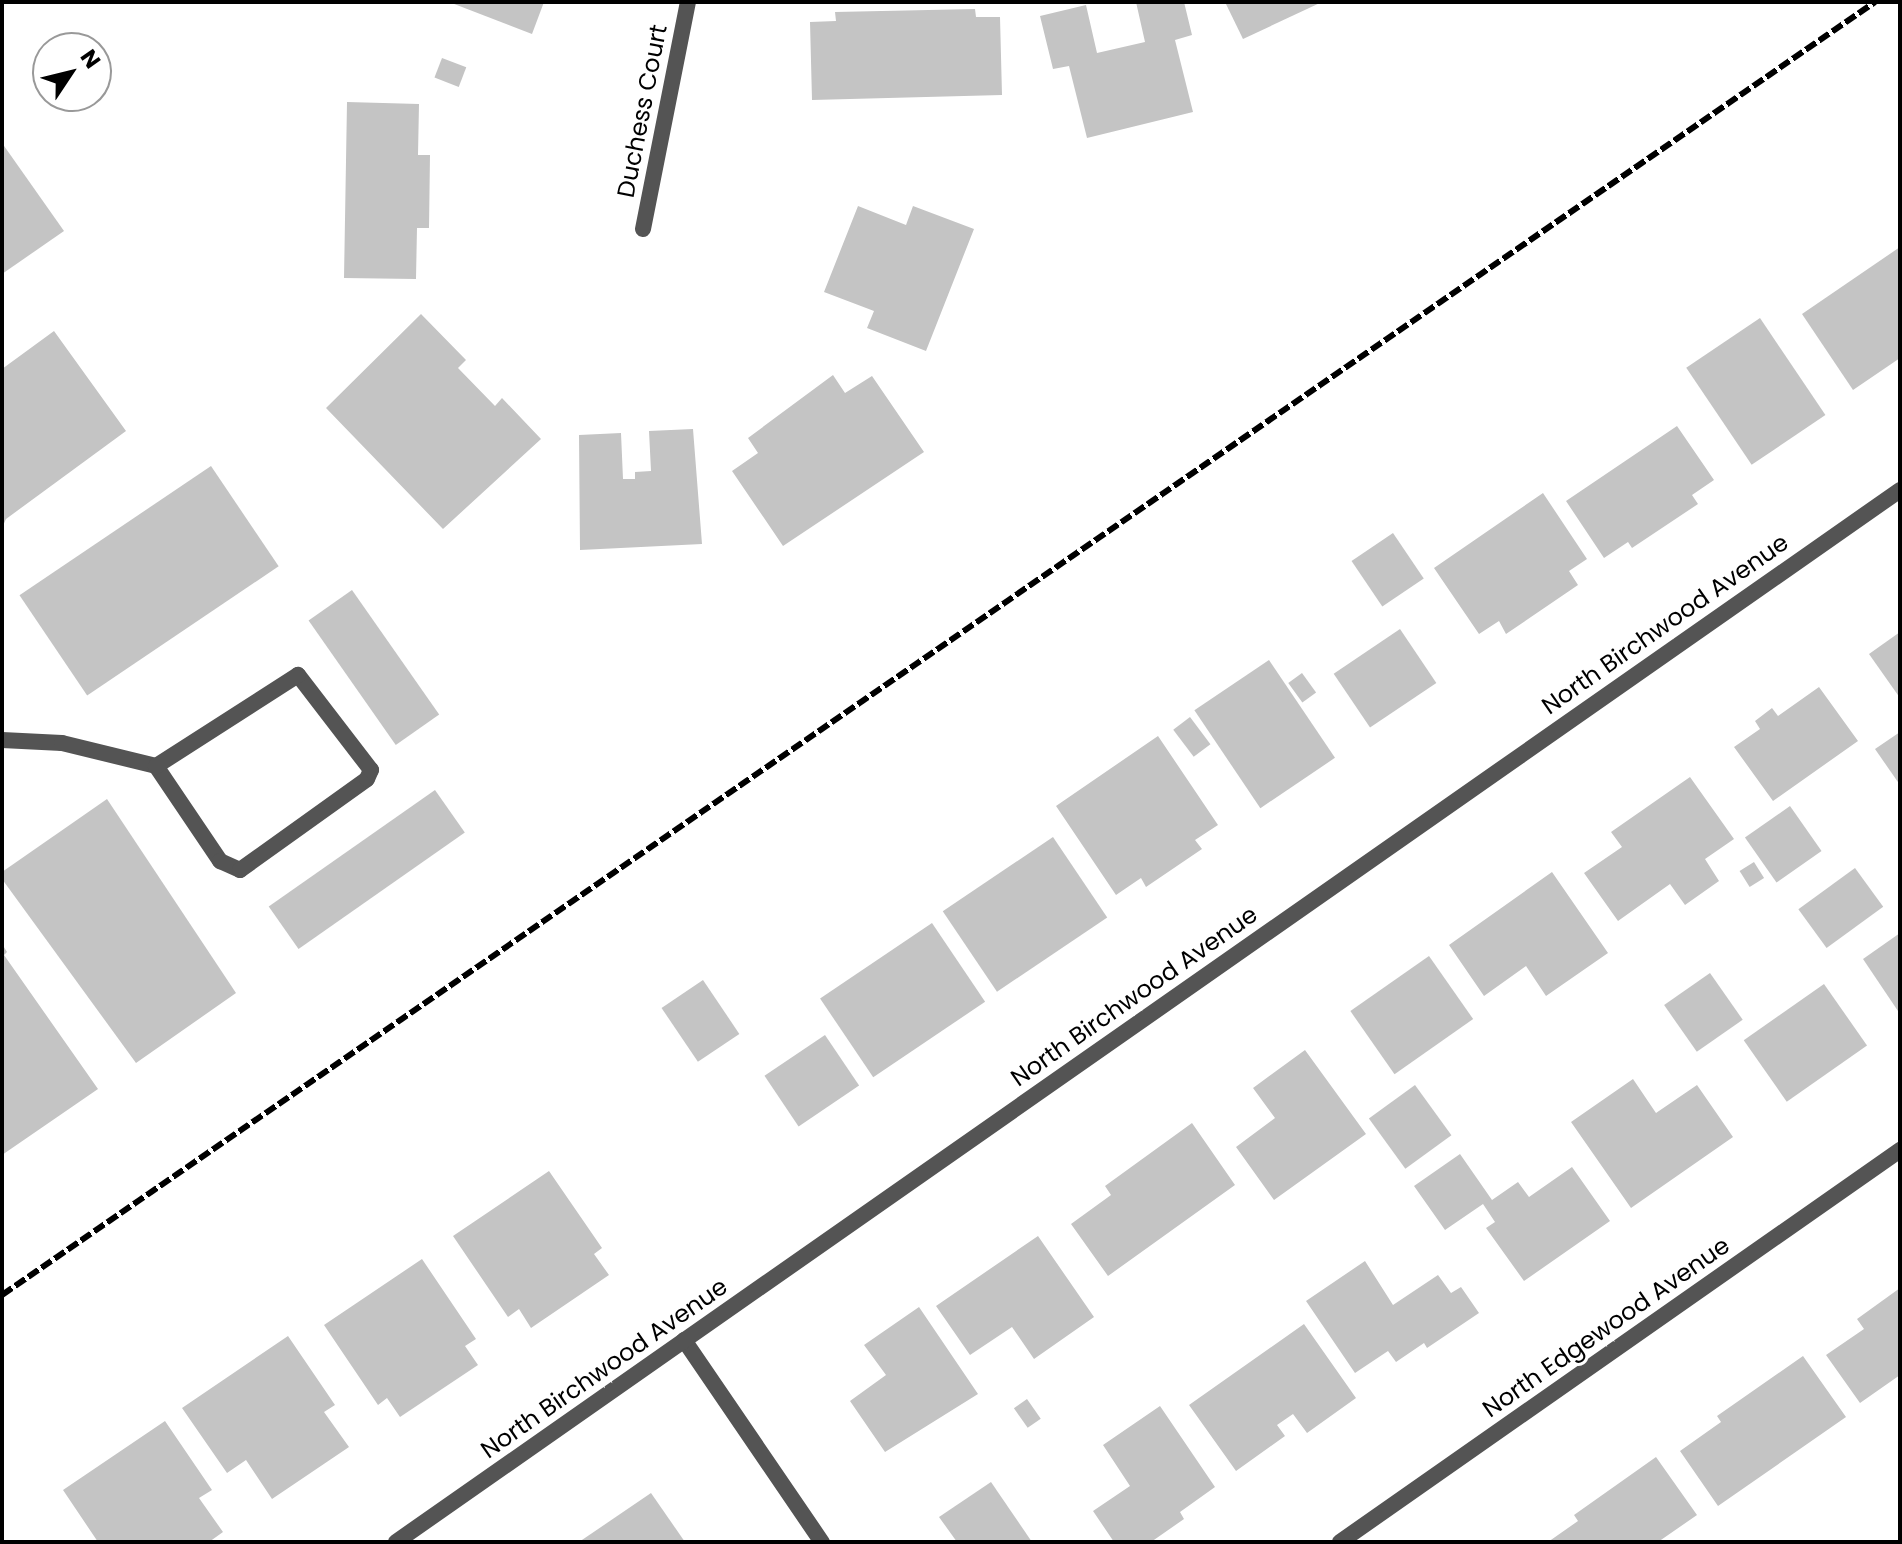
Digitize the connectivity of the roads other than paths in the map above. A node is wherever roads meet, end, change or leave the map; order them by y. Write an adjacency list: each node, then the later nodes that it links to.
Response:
1 (688, 2): 2 (street, Duchess Court)
2 (643, 229)
3 (1900, 490): 7 (street, North Birchwood Avenue)
4 (2, 740): 5 (street)
5 (156, 766): 5 (street)
6 (1900, 1150): 10 (street, North Edgewood Avenue)
7 (684, 1340): 8 (street, North Birchwood Avenue); 9 (street)
8 (396, 1542)
9 (822, 1542)
10 (1340, 1542)

